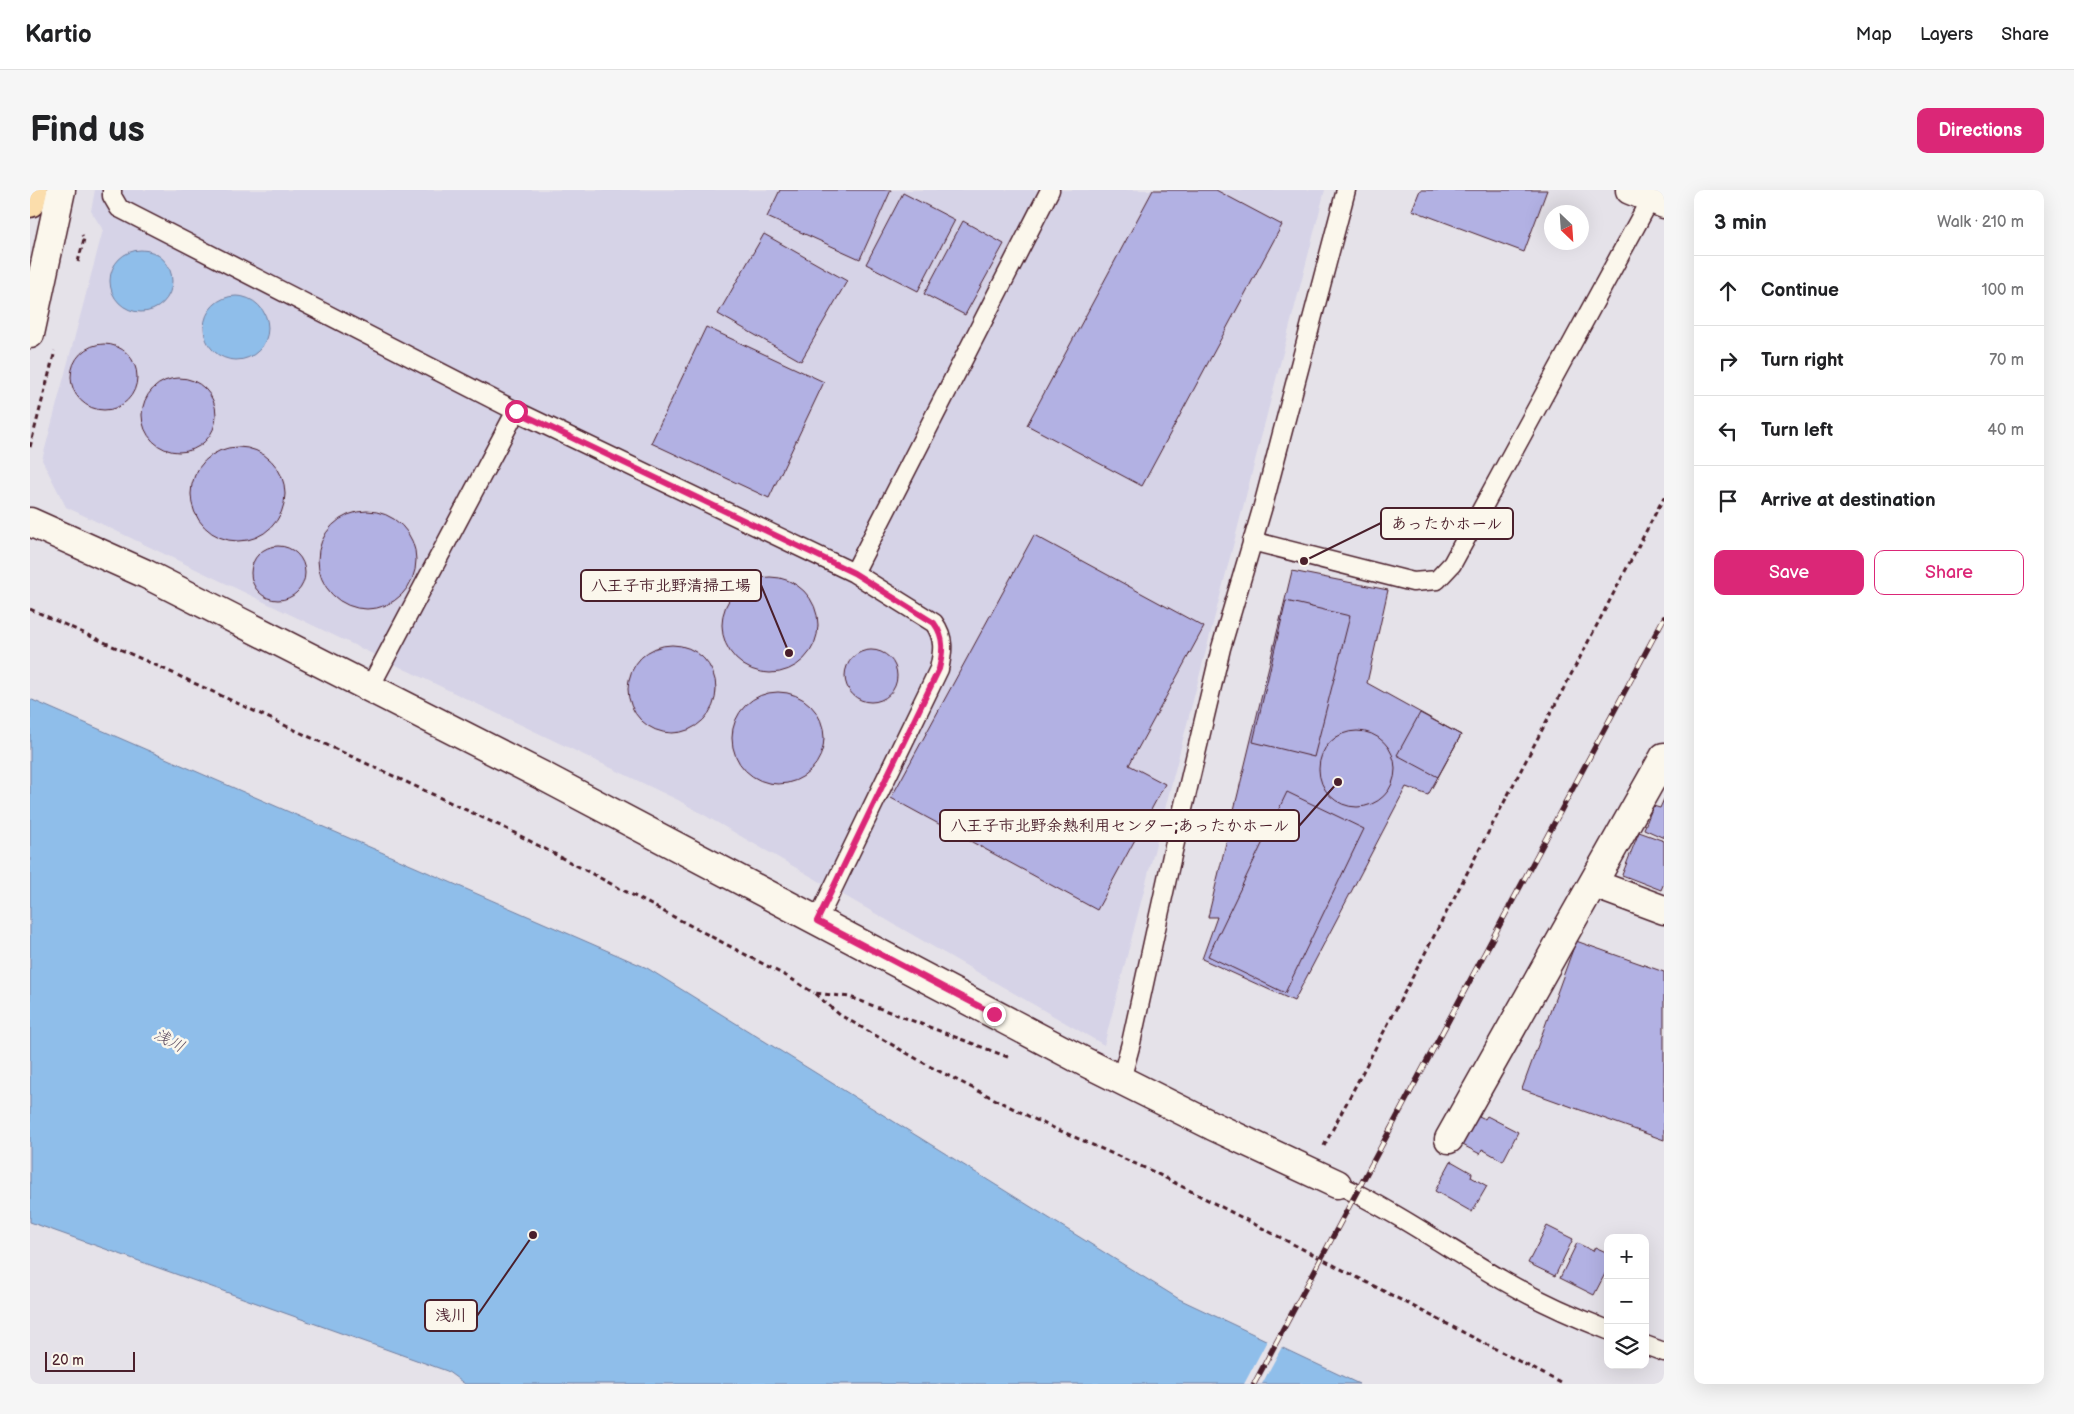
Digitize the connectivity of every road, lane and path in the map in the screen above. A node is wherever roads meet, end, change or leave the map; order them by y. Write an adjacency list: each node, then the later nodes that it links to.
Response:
1 (33, 190): 7 (highway)
2 (61, 190): 8 (street)
3 (112, 190): 9 (lane)
4 (1050, 190): 13 (lane)
5 (1346, 190): 12 (lane)
6 (1648, 197): 12 (lane)
7 (30, 203)
8 (30, 334)
9 (516, 411): 13 (lane); 15 (lane)
10 (1664, 497): 24 (path)
11 (30, 522): 15 (street)
12 (1252, 541): 22 (lane)
13 (854, 573): 19 (lane)
14 (30, 609): 20 (path)
15 (369, 689): 19 (street)
16 (1662, 766): 17 (street)
17 (1594, 884): 18 (street); 23 (street)
18 (1664, 910)
19 (817, 921): 22 (street)
20 (814, 993): 21 (path); 29 (path)
21 (1012, 1059)
22 (1121, 1080): 25 (street)
23 (1449, 1139)
24 (1321, 1152)
25 (1338, 1184): 26 (lane)
26 (1604, 1328)
27 (1649, 1346): 28 (lane)
28 (1664, 1352)
29 (1563, 1384)

